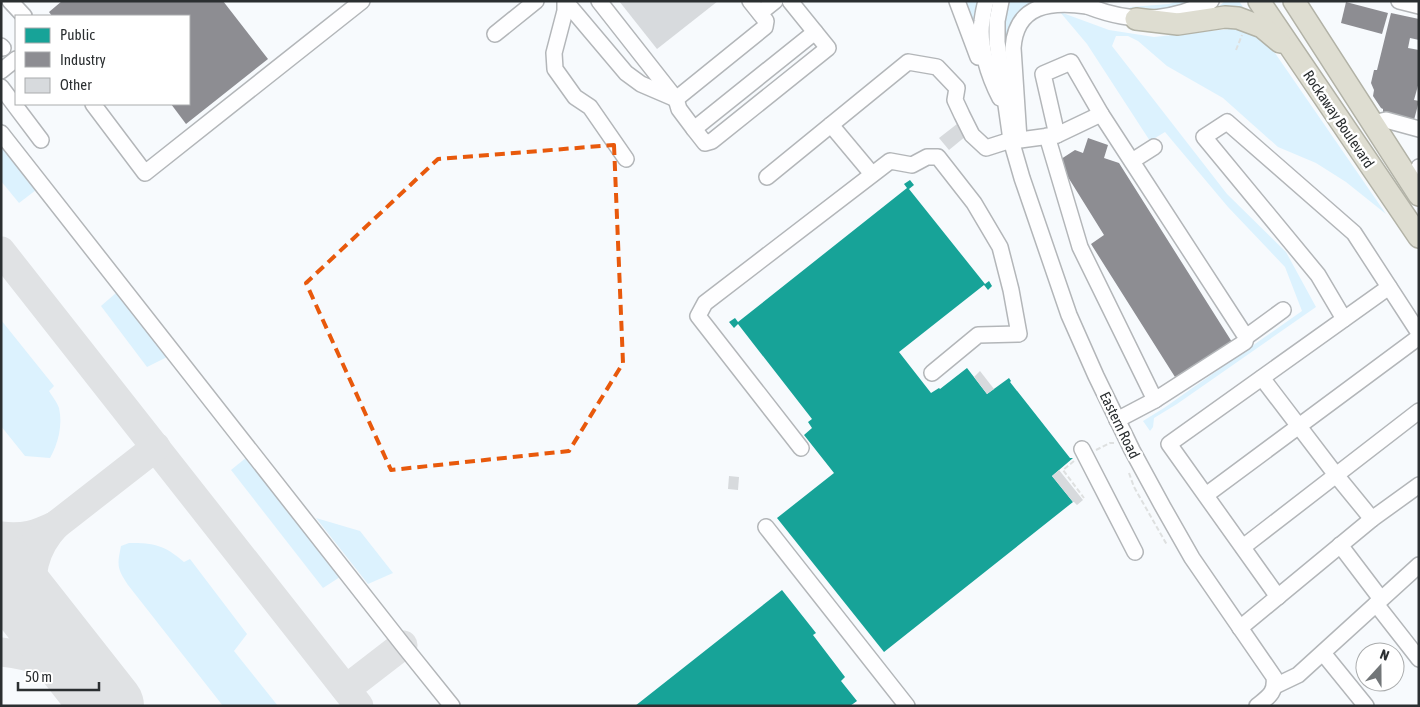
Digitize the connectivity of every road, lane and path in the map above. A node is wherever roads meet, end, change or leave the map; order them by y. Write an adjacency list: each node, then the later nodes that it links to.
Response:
1 (10, 1): 18 (street)
2 (362, 1): 32 (street)
3 (536, 1): 21 (street)
4 (599, 1): 29 (street)
5 (775, 1): 17 (street)
6 (790, 1): 20 (street)
7 (957, 1): 27 (street)
8 (986, 1): 27 (street, Eastern Road)
9 (1001, 1): 33 (street, Eastern Road)
10 (1211, 1): 19 (street)
11 (1259, 1): 24 (highway, Rockaway Boulevard)
12 (1294, 1): 35 (highway, Rockaway Boulevard)
13 (1399, 1): 16 (street)
14 (566, 2): 29 (street); 44 (street)
15 (1082, 4): 19 (street); 42 (street)
16 (1419, 6)
17 (755, 7): 29 (street)
18 (23, 15)
19 (1136, 19): 24 (highway)
20 (815, 32): 37 (street); 37 (street)
21 (495, 34)
22 (1242, 34): 23 (path)
23 (1236, 50)
24 (1295, 55): 49 (highway, Rockaway Boulevard)
25 (15, 60): 26 (street)
26 (1, 71)
27 (990, 78): 33 (street, Eastern Road)
28 (1, 87): 30 (street)
29 (676, 99): 37 (street)
30 (15, 104)
31 (16, 105): 41 (street)
32 (94, 105)
33 (1007, 113): 42 (street, Eastern Road)
34 (1102, 114): 40 (street); 40 (street); 45 (street)
35 (1373, 123): 38 (street); 48 (highway, Rockaway Boulevard)
36 (832, 125): 42 (street); 46 (street); 47 (street)
37 (694, 129)
38 (1419, 129)
39 (1, 133): 83 (street)
40 (1052, 135): 42 (street); 58 (street)
41 (40, 140)
42 (1015, 140): 60 (street, Eastern Road)
43 (1154, 148): 45 (street)
44 (626, 159)
45 (1132, 161): 54 (street)
46 (872, 174): 56 (street); 63 (street)
47 (767, 177)
48 (1417, 182)
49 (1419, 237)
50 (1388, 287): 52 (street); 52 (street); 53 (street)
51 (1283, 310): 54 (street)
52 (1344, 319): 57 (street)
53 (1419, 333)
54 (1246, 337): 58 (street)
55 (1419, 337): 61 (street)
56 (932, 373)
57 (1262, 378): 61 (street); 68 (street)
58 (1155, 400): 60 (street)
59 (1419, 411): 66 (street)
60 (1118, 420): 79 (street, Eastern Road)
61 (1299, 426): 66 (street); 68 (street)
62 (1117, 444): 64 (path)
63 (801, 448)
64 (1085, 452): 69 (path); 75 (street)
65 (1128, 470): 72 (path)
66 (1336, 475): 70 (street); 74 (street)
67 (1419, 485): 70 (street)
68 (1206, 496): 74 (street)
69 (1084, 498)
70 (1372, 519): 73 (street)
71 (766, 527): 84 (street)
72 (1167, 545)
73 (1340, 545): 77 (street); 78 (street)
74 (1243, 547): 77 (street)
75 (1136, 552)
76 (1419, 565): 78 (street)
77 (1278, 596): 79 (street)
78 (1379, 602): 80 (street); 81 (street)
79 (1240, 628): 82 (street, Eastern Road)
80 (1323, 653): 82 (street); 86 (street)
81 (1419, 659)
82 (1275, 686): 85 (street)
83 (452, 706)
84 (907, 706)
85 (1257, 706)
86 (1366, 706)

